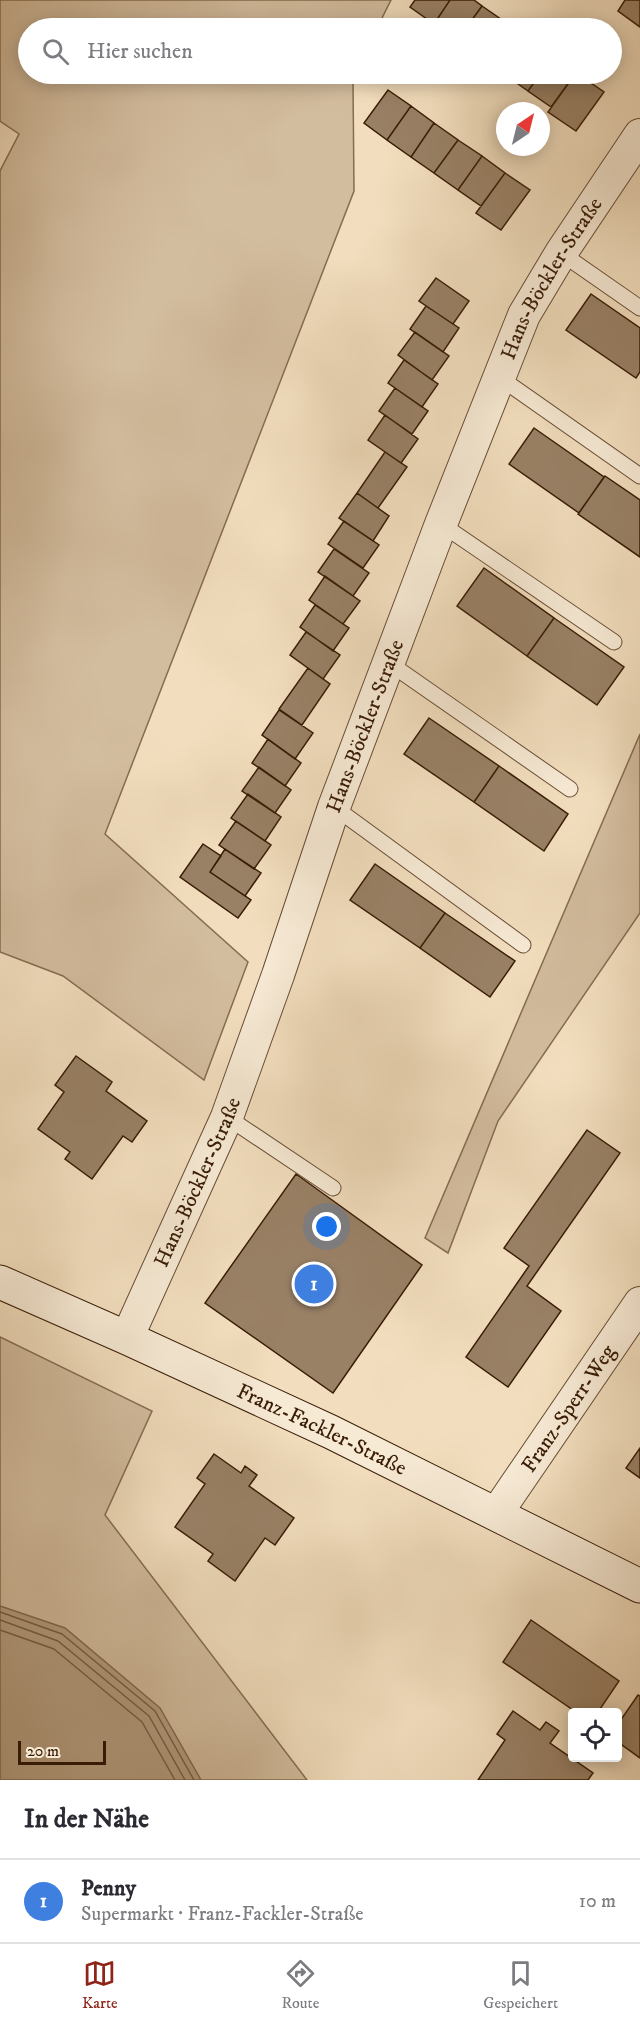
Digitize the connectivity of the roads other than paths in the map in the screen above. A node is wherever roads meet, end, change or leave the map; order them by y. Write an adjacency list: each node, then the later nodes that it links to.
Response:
1 (640, 135): 2 (street, Hans-Böckler-Straße)
2 (561, 253): 3 (lane); 4 (street, Hans-Böckler-Straße)
3 (640, 308)
4 (499, 377): 5 (lane); 6 (street, Hans-Böckler-Straße)
5 (640, 476)
6 (441, 524): 7 (lane); 8 (street, Hans-Böckler-Straße)
7 (614, 642)
8 (388, 663): 9 (lane); 10 (street, Hans-Böckler-Straße)
9 (570, 789)
10 (334, 807): 11 (lane); 12 (street, Hans-Böckler-Straße)
11 (523, 945)
12 (227, 1117): 13 (lane); 16 (street, Hans-Böckler-Straße)
13 (333, 1188)
14 (0, 1282): 16 (street, Franz-Fackler-Straße)
15 (640, 1302): 17 (street, Franz-Sperr-Weg)
16 (127, 1338): 17 (street, Franz-Fackler-Straße)
17 (496, 1514): 18 (street, Franz-Fackler-Straße)
18 (640, 1586)

